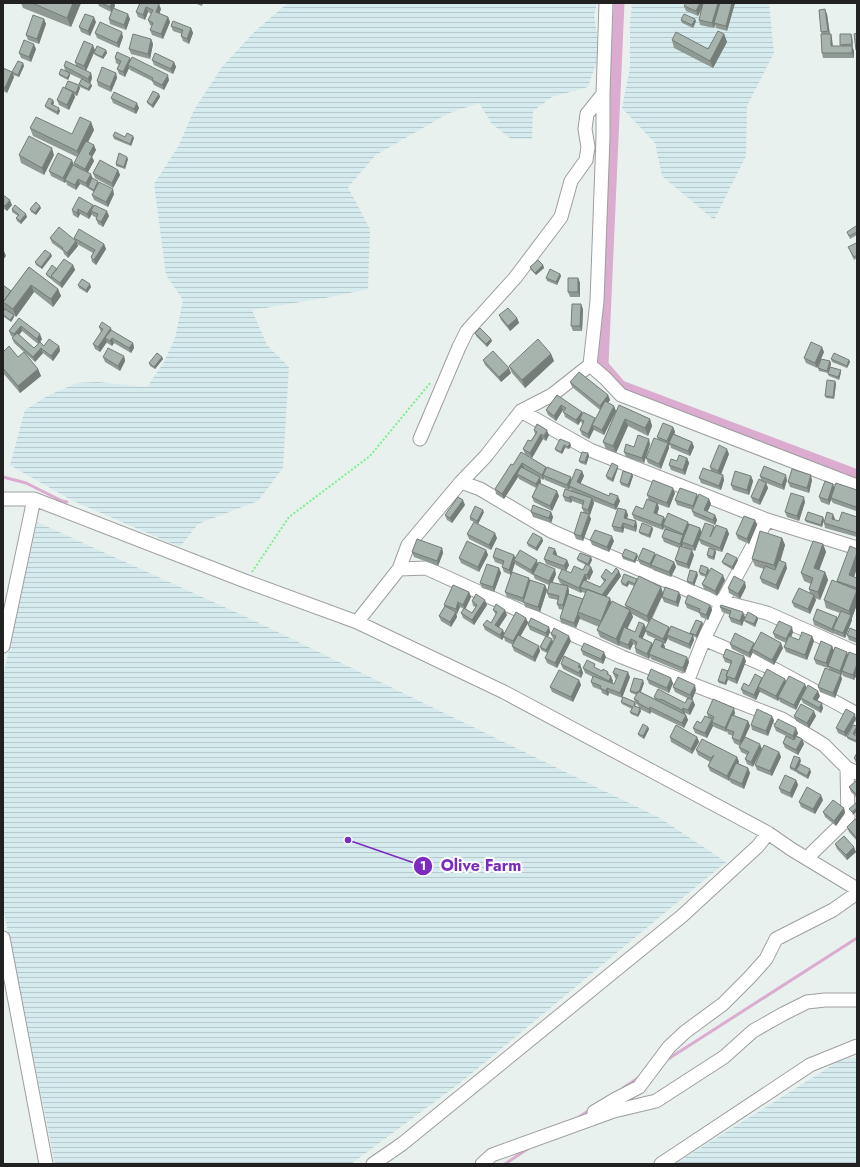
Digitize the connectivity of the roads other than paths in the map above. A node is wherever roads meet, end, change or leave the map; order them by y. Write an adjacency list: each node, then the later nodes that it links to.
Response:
1 (606, 3): 2 (street)
2 (602, 94): 3 (street); 5 (street)
3 (590, 365): 4 (street); 7 (street)
4 (521, 411): 6 (street); 10 (street)
5 (420, 439)
6 (461, 482): 12 (street); 13 (street)
7 (857, 486)
8 (5, 497): 9 (street)
9 (34, 499): 14 (street); 16 (street)
10 (767, 520): 11 (street); 13 (street)
11 (857, 548)
12 (399, 569): 14 (street); 18 (street)
13 (722, 602): 15 (street); 17 (street)
14 (356, 622): 21 (street)
15 (704, 639): 18 (street); 19 (street)
16 (3, 646)
17 (857, 653)
18 (687, 682): 20 (street)
19 (857, 714)
20 (852, 770): 22 (street)
21 (768, 833): 22 (street); 30 (street)
22 (810, 860): 23 (street)
23 (857, 889)
24 (857, 893): 28 (street)
25 (3, 938): 29 (street)
26 (857, 1000): 28 (street)
27 (857, 1046): 32 (street)
28 (578, 1124): 31 (street)
29 (46, 1164)
30 (374, 1164)
31 (482, 1164)
32 (661, 1164)

